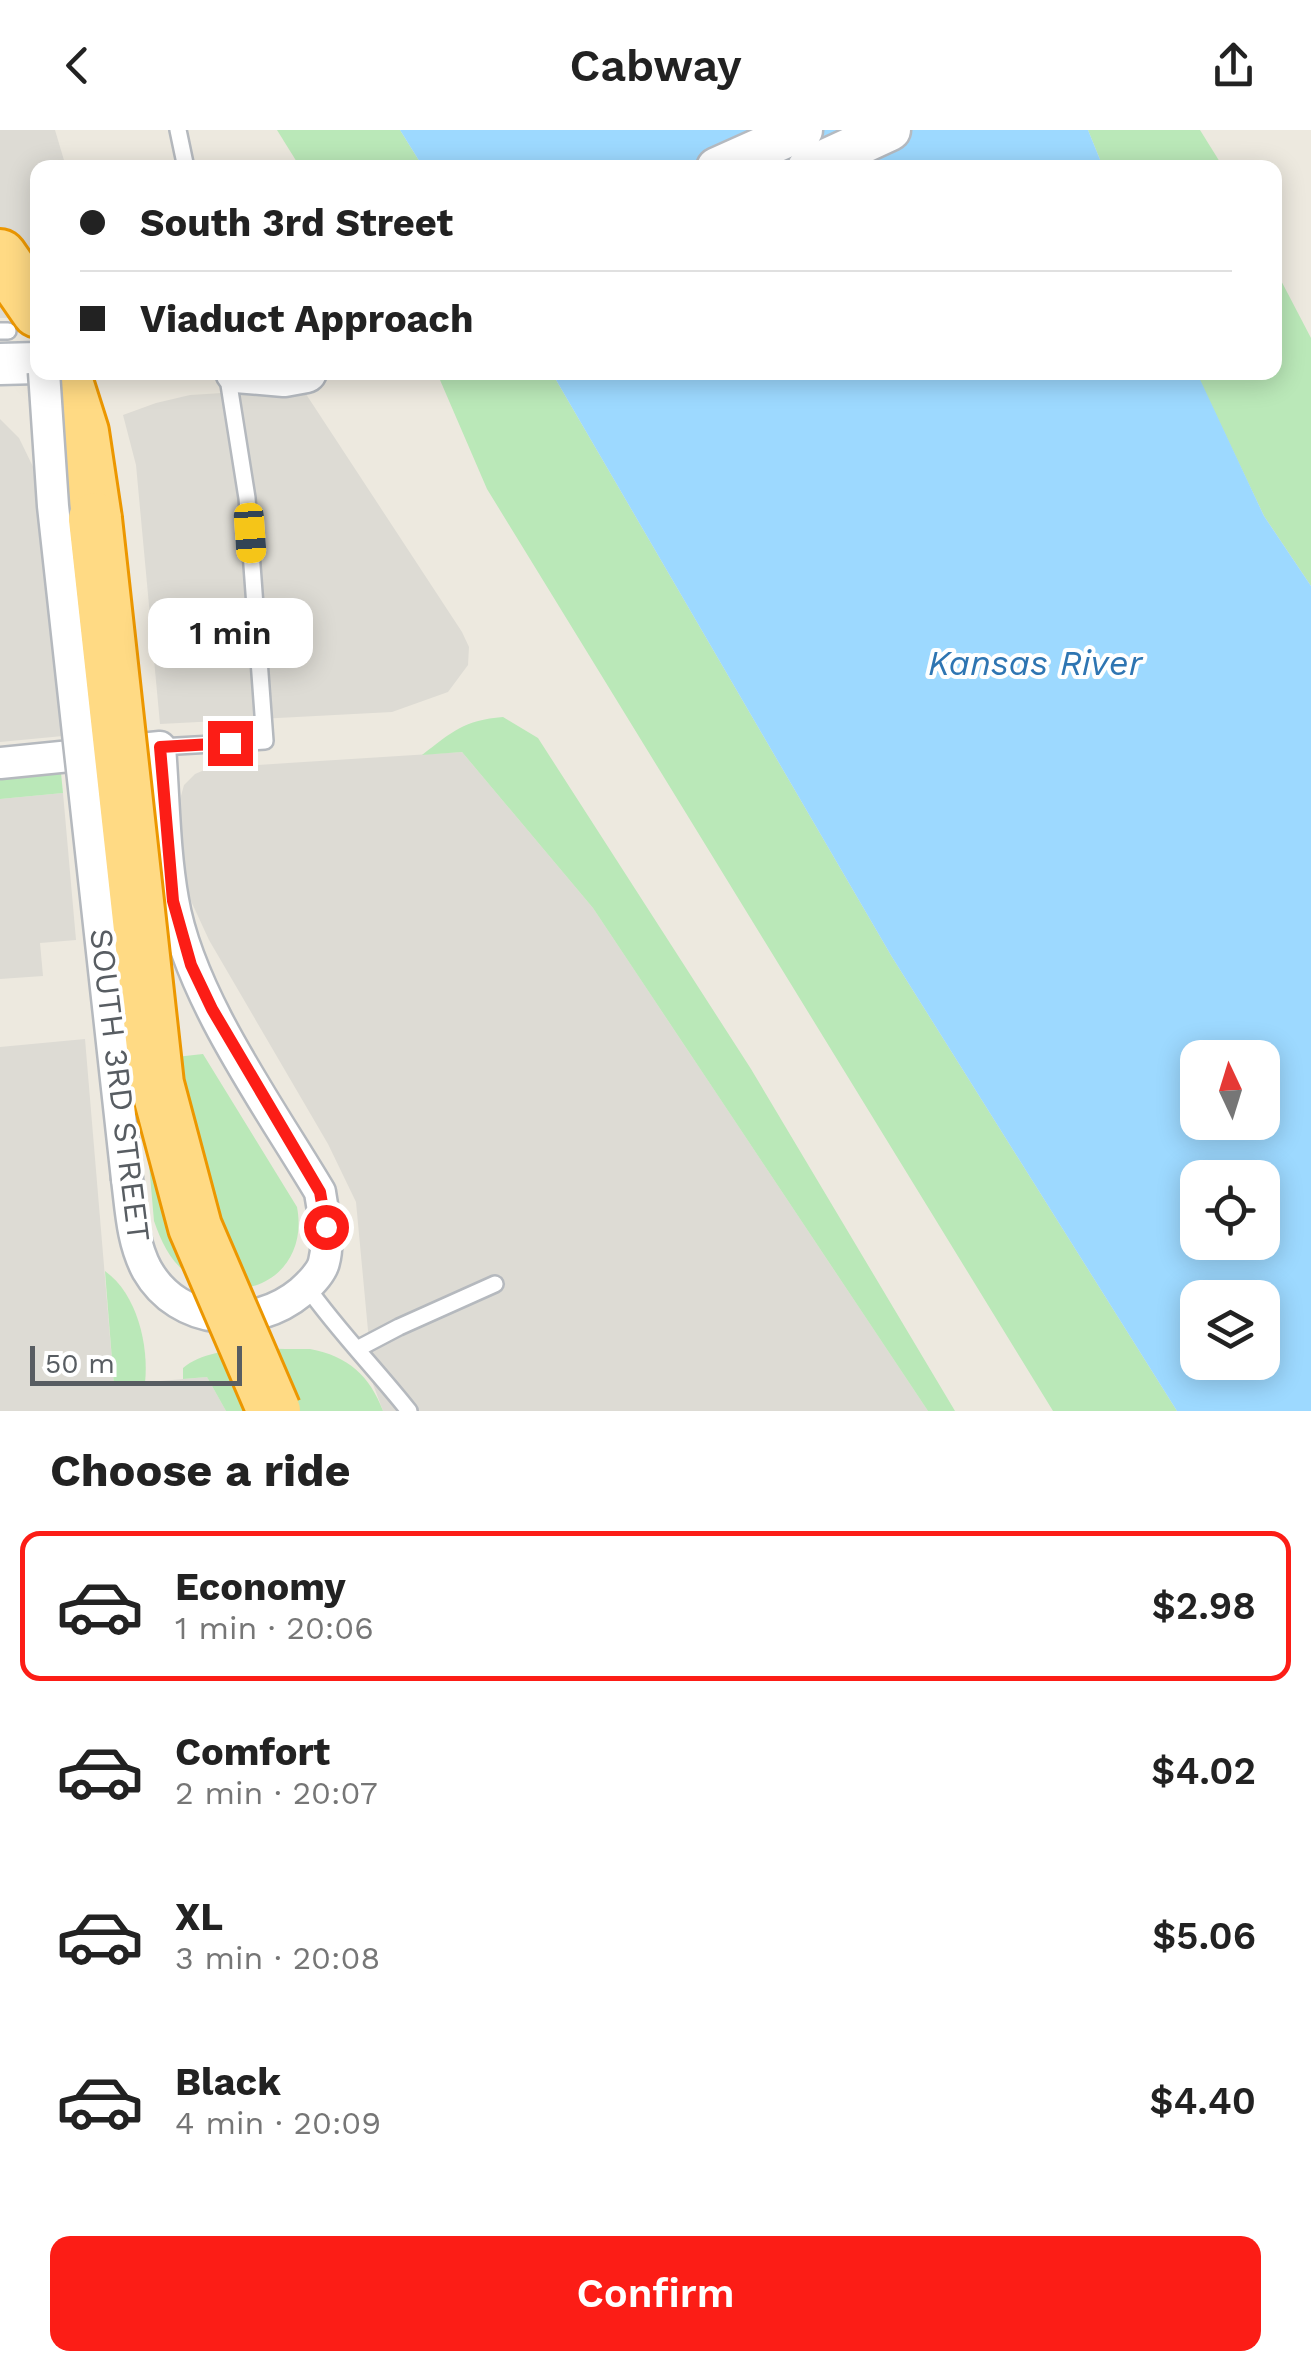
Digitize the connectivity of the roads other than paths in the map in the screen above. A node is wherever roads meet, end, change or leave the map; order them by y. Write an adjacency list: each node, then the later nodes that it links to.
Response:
1 (178, 130): 5 (lane)
2 (802, 130): 6 (main road)
3 (844, 130): 7 (street)
4 (890, 130): 8 (main road)
5 (184, 160)
6 (736, 160)
7 (779, 160)
8 (825, 160)
9 (0, 256): 10 (highway)
10 (11, 334): 11 (main road)
11 (30, 354)
12 (44, 380): 18 (street, SOUTH 3RD STREET, bridge)
13 (66, 380): 20 (highway, bridge)
14 (227, 380): 15 (lane)
15 (160, 747): 16 (street); 18 (street)
16 (0, 763)
17 (495, 1284): 19 (lane)
18 (307, 1287): 19 (lane)
19 (360, 1348): 21 (lane)
20 (274, 1411)
21 (409, 1411)

